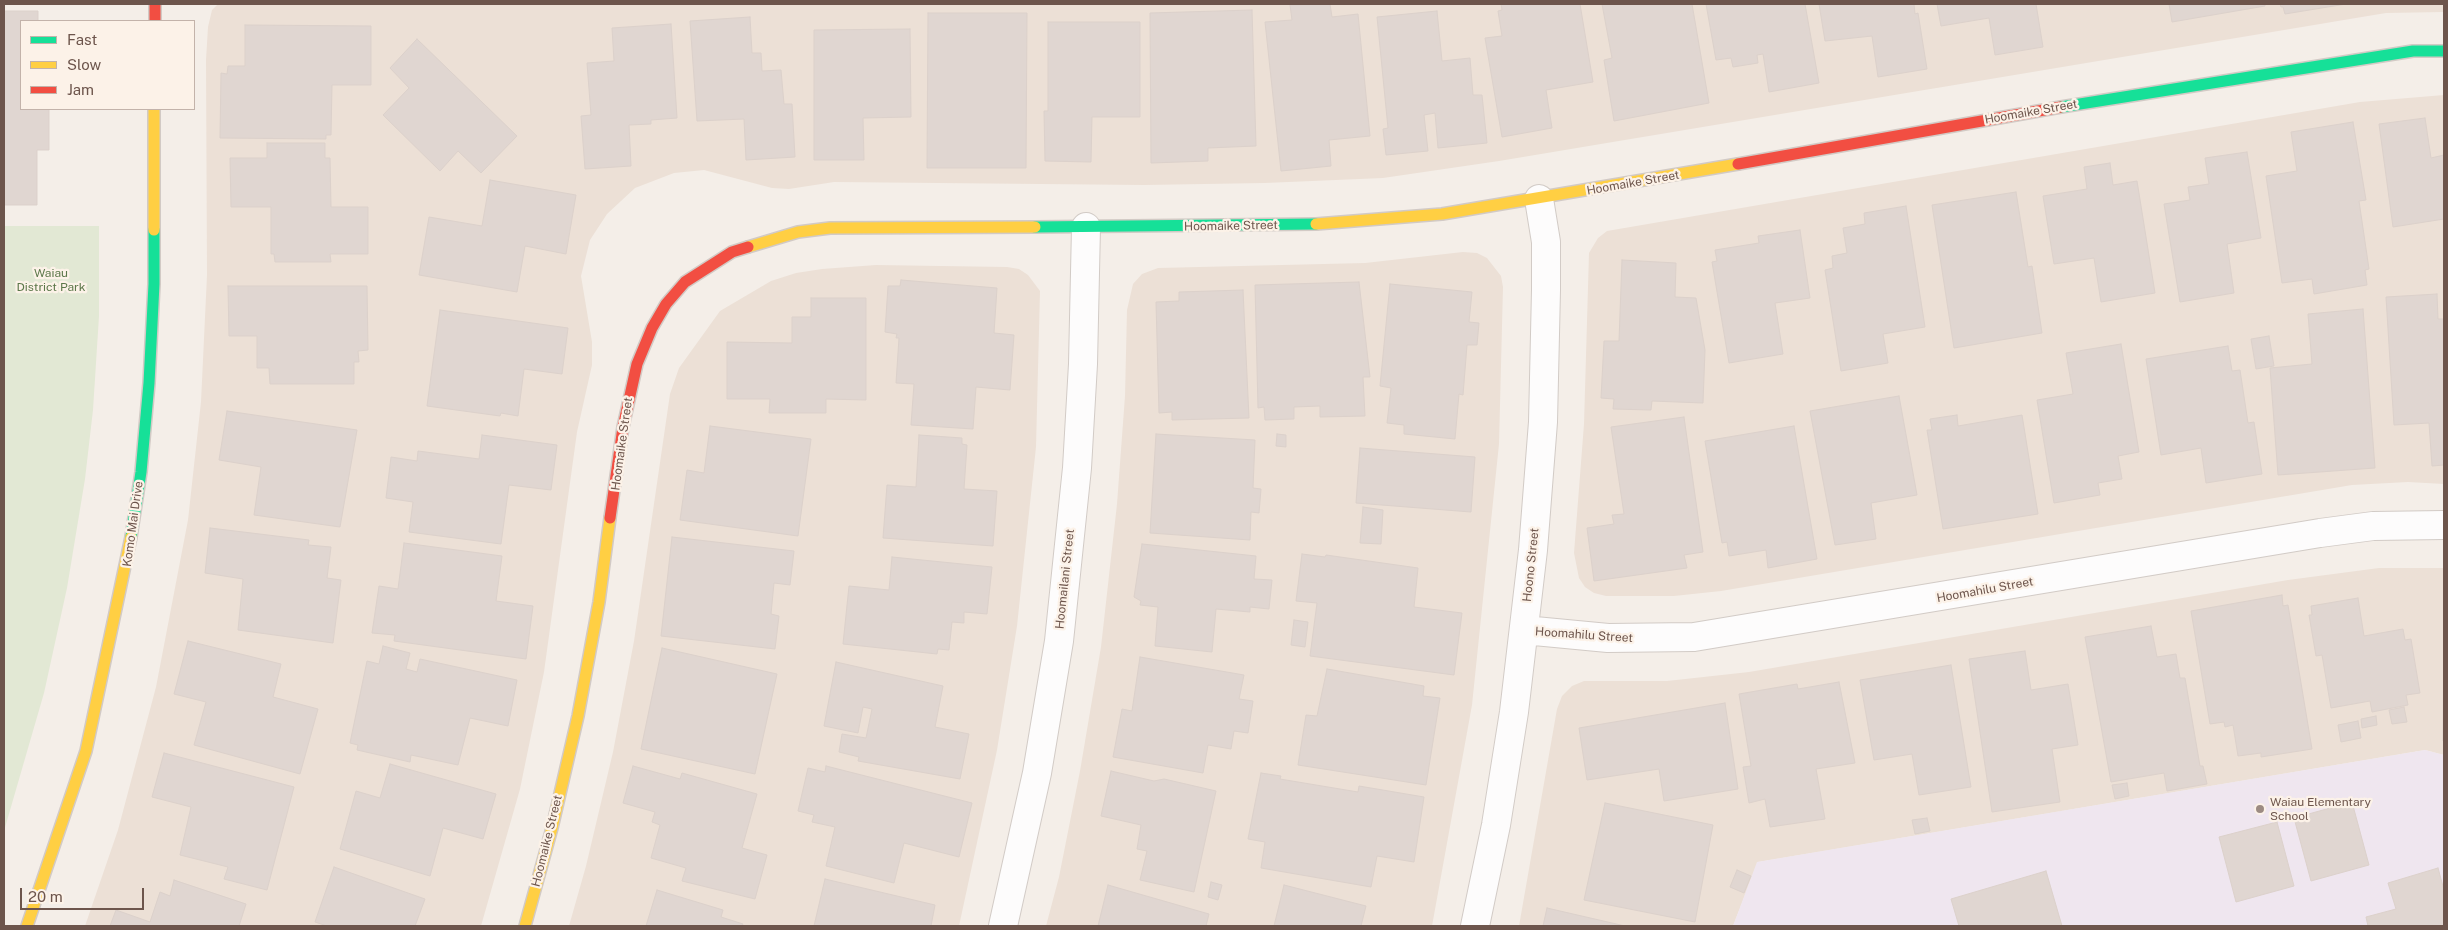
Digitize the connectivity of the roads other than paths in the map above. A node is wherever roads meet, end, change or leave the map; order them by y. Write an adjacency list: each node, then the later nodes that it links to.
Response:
1 (155, 4): 2 (street)
2 (155, 20)
3 (2444, 51): 5 (street, Hoomaike Street)
4 (154, 110): 9 (street, Komo Mai Drive)
5 (1539, 199): 6 (street, Hoomaike Street); 8 (street, Hoono Street)
6 (1086, 227): 10 (street, Hoomaike Street); 11 (street, Hoomailani Street)
7 (2444, 525): 8 (street, Hoomahilu Street)
8 (1524, 630): 12 (street, Hoono Street)
9 (27, 926)
10 (525, 926)
11 (1003, 926)
12 (1475, 926)

